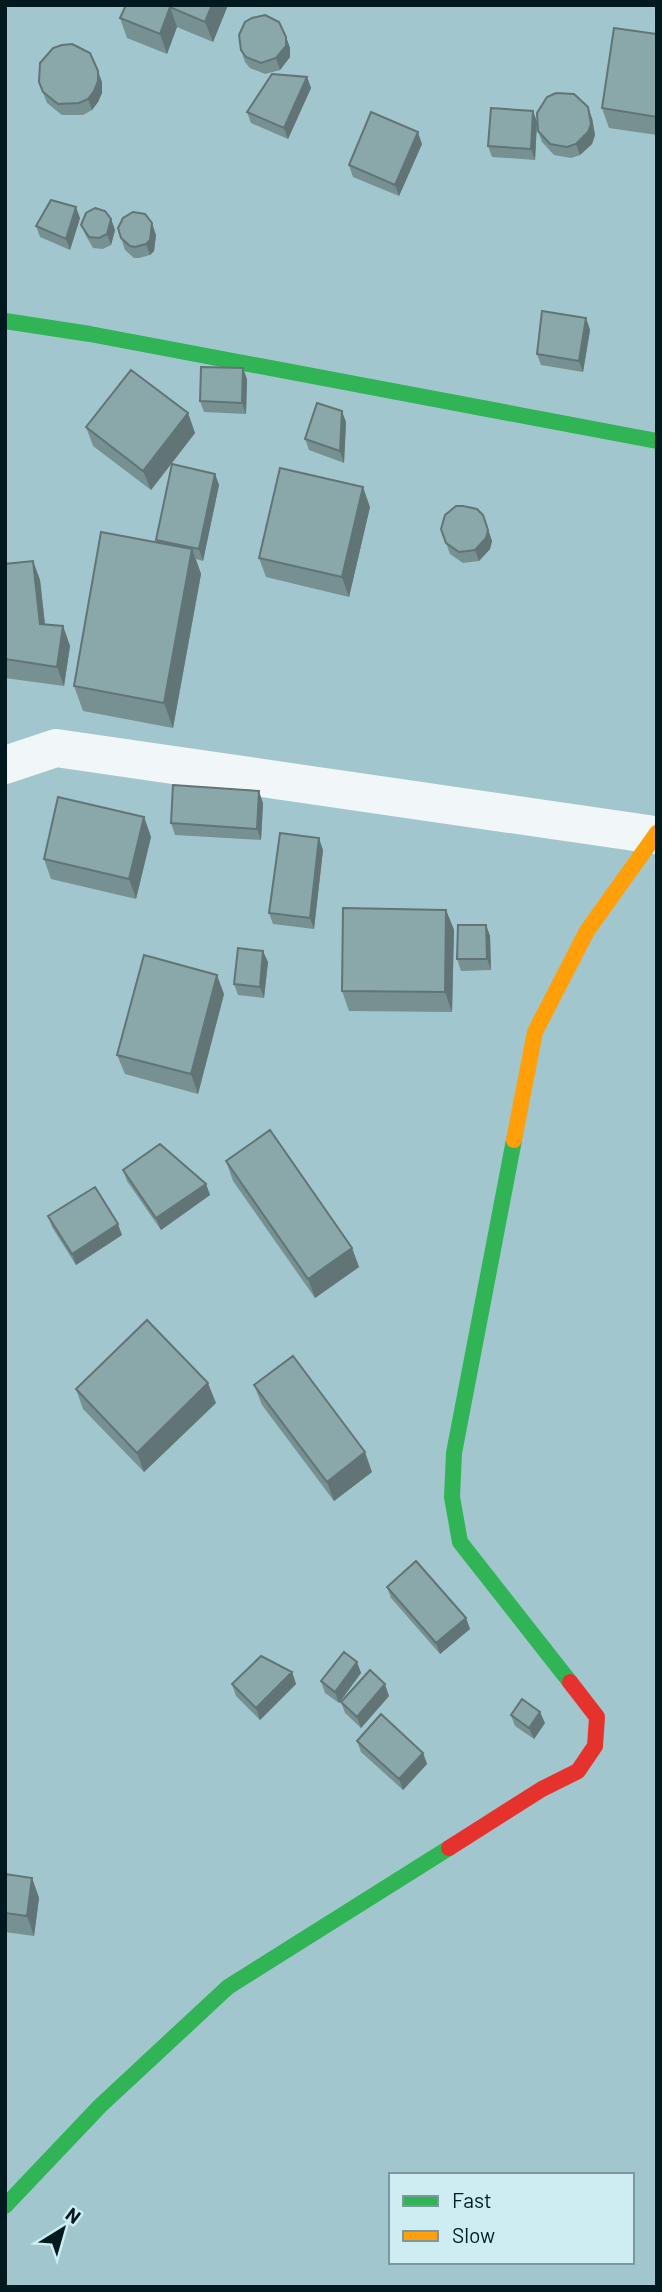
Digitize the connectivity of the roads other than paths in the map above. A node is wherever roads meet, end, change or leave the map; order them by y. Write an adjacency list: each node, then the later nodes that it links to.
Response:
1 (5, 321): 2 (street)
2 (657, 440)
3 (5, 765): 4 (street)
4 (656, 834): 5 (street)
5 (5, 2206)

